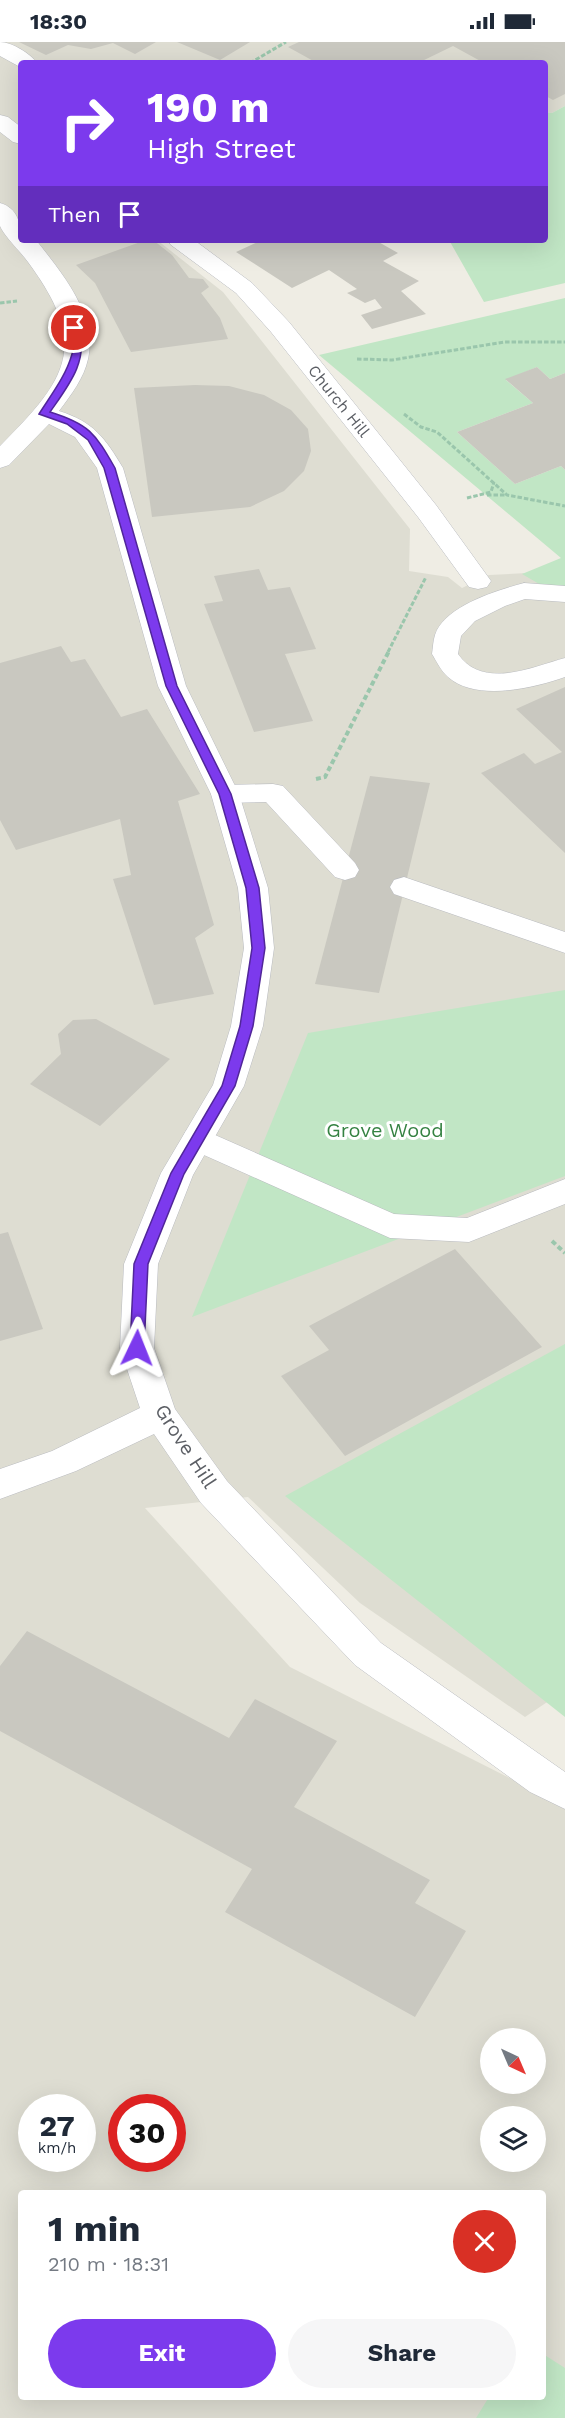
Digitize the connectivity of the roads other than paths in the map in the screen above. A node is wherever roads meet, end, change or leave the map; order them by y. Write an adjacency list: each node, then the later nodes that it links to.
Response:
1 (0, 47): 2 (lane)
2 (22, 60)
3 (0, 122): 4 (street)
4 (18, 135)
5 (0, 210): 6 (street)
6 (18, 233)
7 (26, 243): 9 (street)
8 (183, 243): 11 (street, Church Hill)
9 (44, 414): 10 (street); 15 (street, Grove Hill)
10 (0, 460)
11 (478, 581): 13 (lane)
12 (565, 594): 13 (lane)
13 (496, 600): 14 (lane)
14 (565, 667)
15 (225, 794): 16 (lane); 19 (street, Grove Hill)
16 (345, 870)
17 (405, 887): 18 (lane)
18 (565, 943)
19 (197, 1139): 20 (lane); 21 (street, Grove Hill)
20 (565, 1191)
21 (160, 1415): 22 (street); 23 (street, Grove Hill)
22 (0, 1484)
23 (565, 1792)

